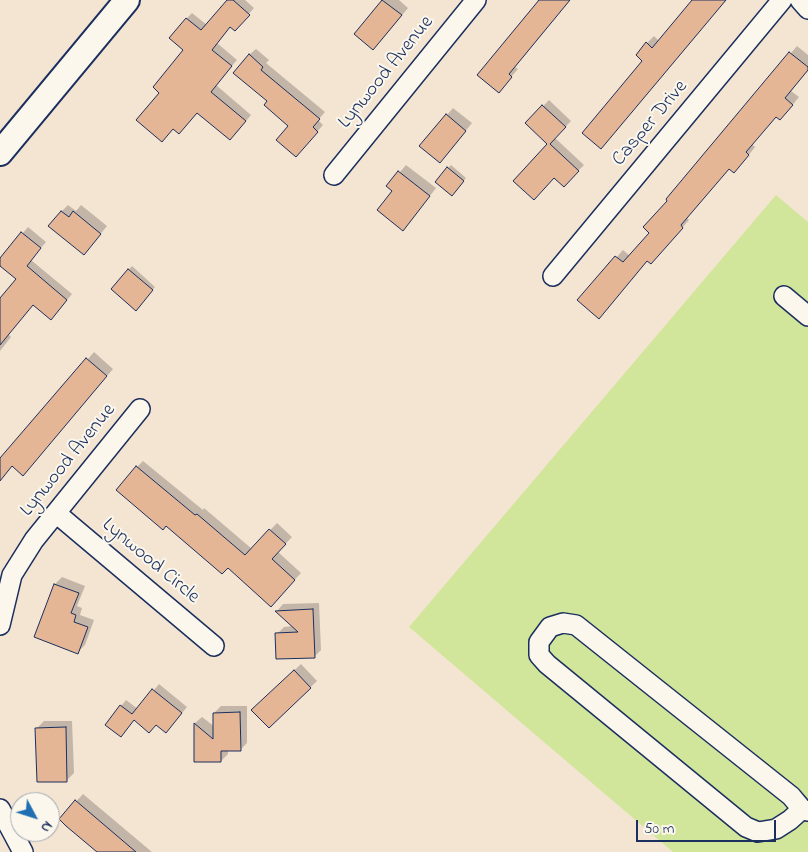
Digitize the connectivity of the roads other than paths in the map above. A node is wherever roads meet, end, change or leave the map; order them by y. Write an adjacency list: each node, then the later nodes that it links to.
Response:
1 (127, 0): 6 (main road)
2 (476, 0): 7 (street, Lynwood Avenue)
3 (782, 0): 8 (street, Casper Drive)
4 (800, 0): 5 (street)
5 (808, 9)
6 (0, 153)
7 (334, 175)
8 (553, 276)
9 (784, 296): 10 (street)
10 (808, 316)
11 (140, 409): 12 (street, Lynwood Avenue)
12 (56, 513): 13 (street, Lynwood Avenue); 14 (street, Lynwood Circle)
13 (0, 625)
14 (214, 646)
15 (0, 809): 17 (street)
16 (805, 810): 16 (street)
17 (23, 852)

